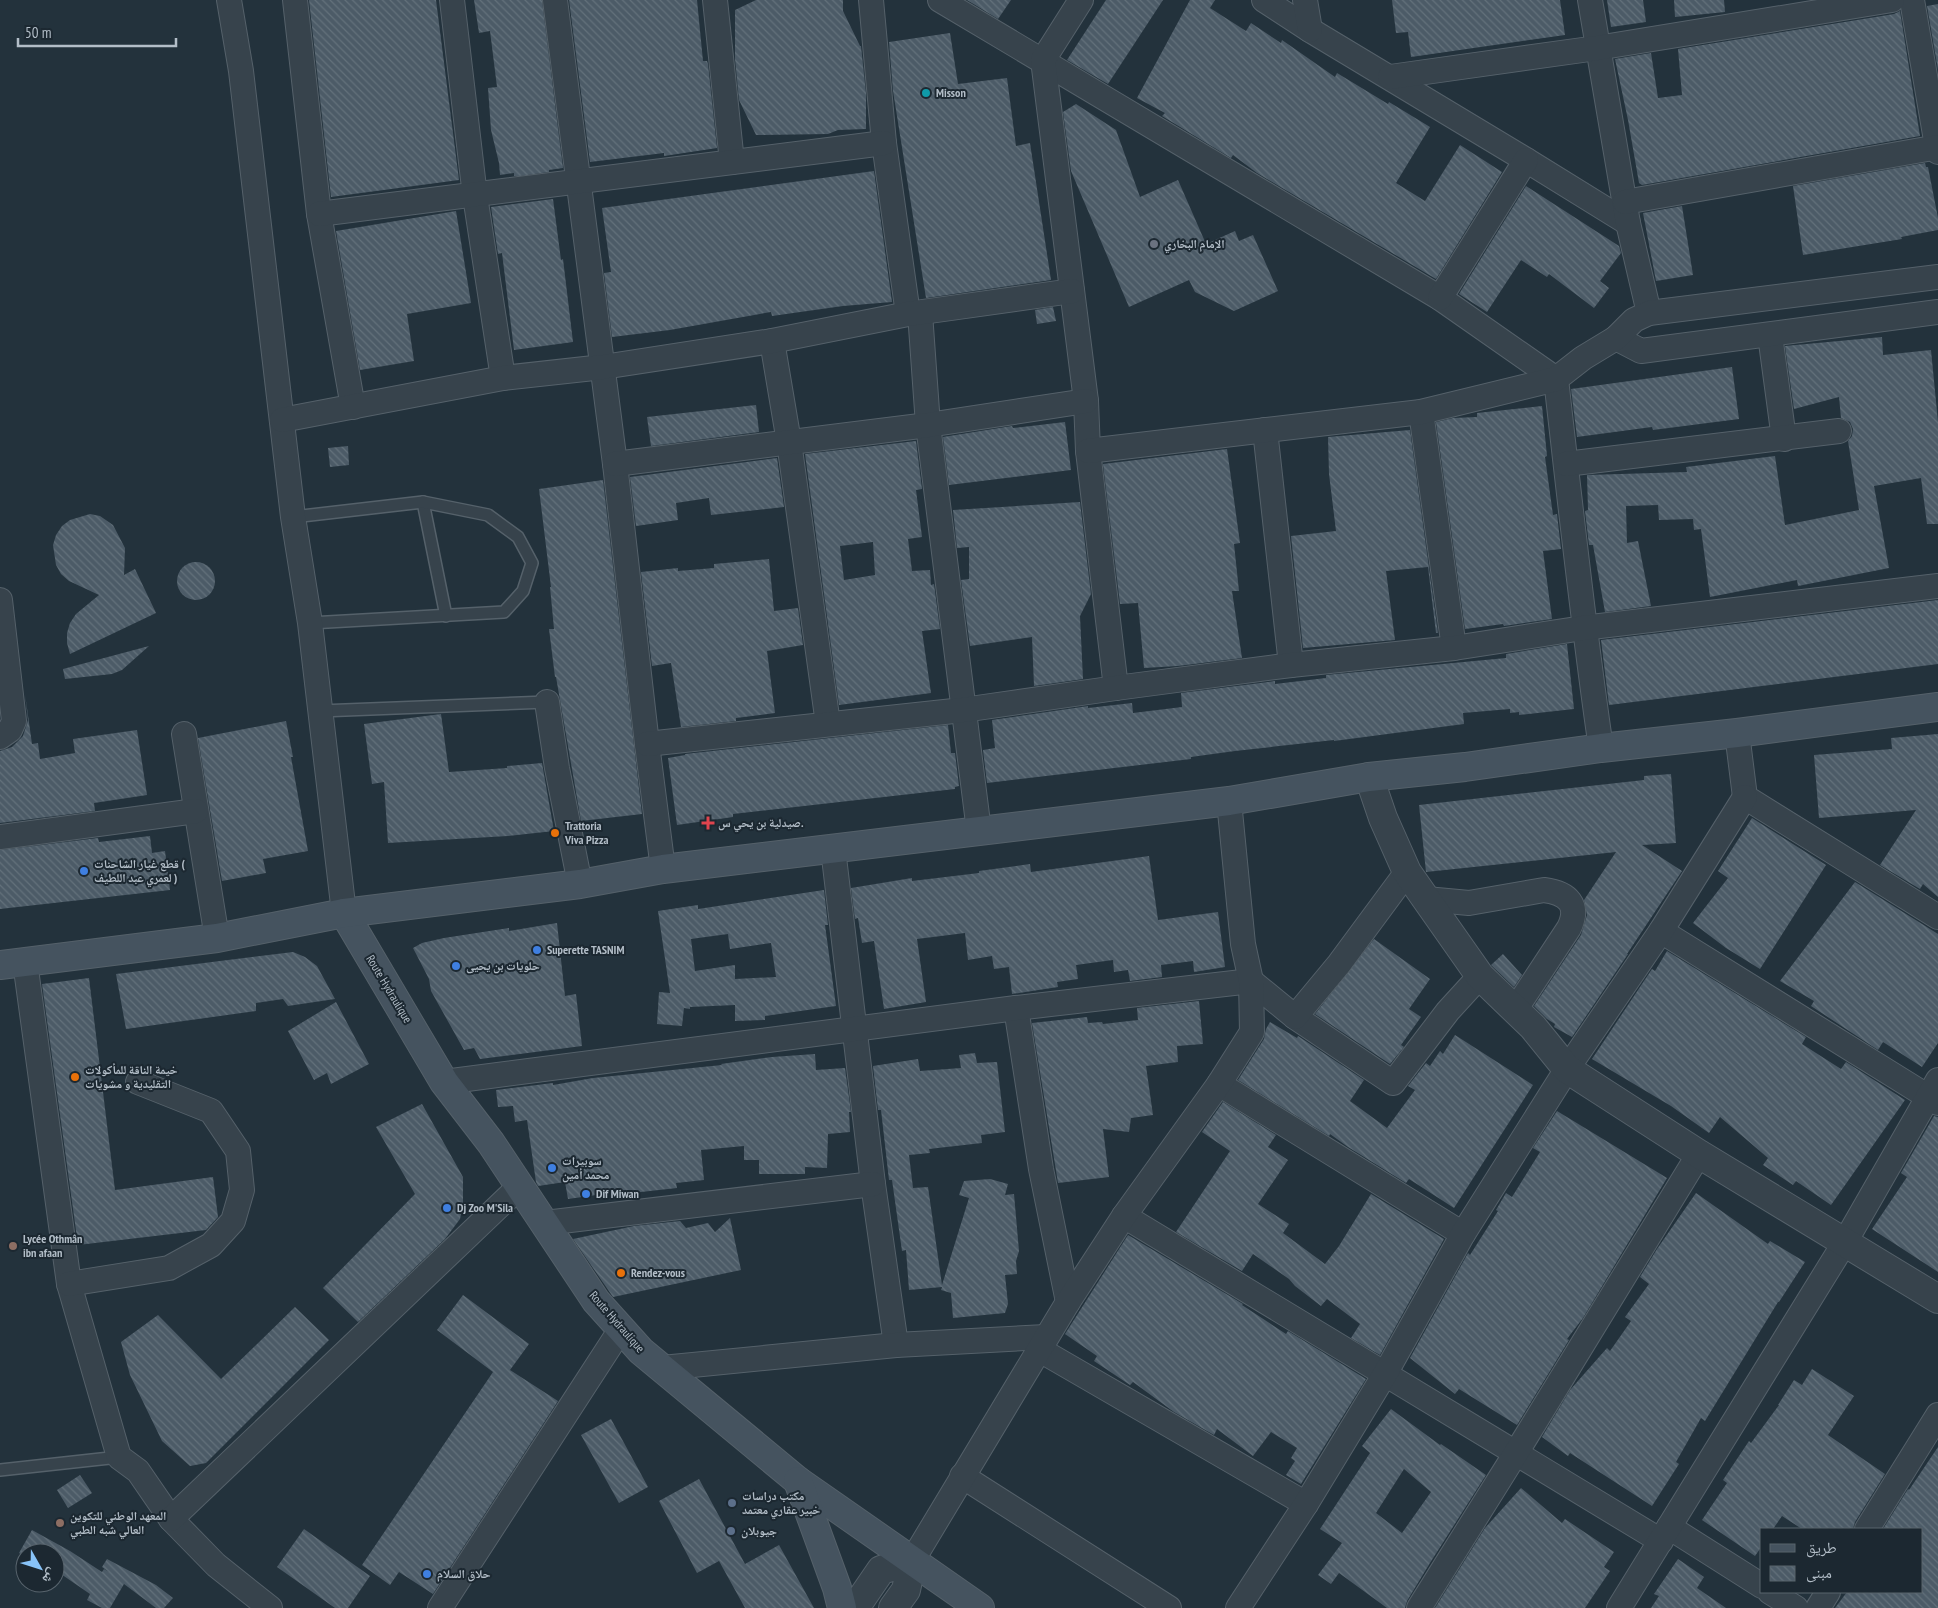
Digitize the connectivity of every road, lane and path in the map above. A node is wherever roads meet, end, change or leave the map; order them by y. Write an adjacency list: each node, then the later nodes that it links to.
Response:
1 (230, 0): 41 (street)
2 (295, 0): 25 (street)
3 (452, 0): 23 (street)
4 (555, 0): 22 (street)
5 (715, 0): 21 (street)
6 (871, 0): 18 (street)
7 (940, 0): 16 (street)
8 (1081, 0): 16 (street)
9 (1264, 0): 14 (street)
10 (1305, 0): 14 (street)
11 (1590, 0): 15 (street)
12 (1892, 0): 15 (street)
13 (1912, 0): 19 (street)
14 (1310, 30): 17 (street)
15 (1596, 48): 17 (street); 24 (street)
16 (1043, 60): 27 (street); 28 (street)
17 (1390, 77): 20 (street)
18 (884, 143): 21 (street); 30 (street)
19 (1938, 149): 24 (street)
20 (1526, 160): 24 (street); 28 (street)
21 (732, 162): 22 (street)
22 (579, 181): 23 (street); 35 (street)
23 (475, 196): 25 (street); 36 (street)
24 (1626, 212): 31 (street)
25 (319, 214): 39 (street)
26 (1938, 277): 31 (street)
27 (1072, 291): 30 (street); 38 (street)
28 (1440, 298): 37 (street)
29 (1938, 312): 32 (street)
30 (914, 313): 34 (street); 42 (street)
31 (1649, 313): 33 (street)
32 (1770, 335): 33 (street); 45 (street)
33 (1616, 338): 37 (street)
34 (772, 341): 35 (street); 46 (street)
35 (603, 367): 36 (street); 48 (street)
36 (503, 378): 39 (street)
37 (1556, 379): 40 (street); 49 (street)
38 (1086, 401): 42 (street); 47 (street)
39 (353, 407): 41 (street)
40 (1420, 412): 43 (street); 57 (street)
41 (282, 420): 51 (street)
42 (928, 426): 46 (street); 62 (street)
43 (1265, 430): 47 (street); 58 (street)
44 (1839, 431): 45 (street)
45 (1784, 438): 49 (street)
46 (789, 442): 48 (street); 64 (street)
47 (1088, 451): 59 (street)
48 (615, 464): 68 (street)
49 (1566, 464): 56 (street)
50 (423, 502): 51 (lane); 54 (lane); 54 (lane)
51 (294, 517): 55 (street)
52 (1938, 586): 56 (street)
53 (0, 600): 67 (street)
54 (446, 616): 55 (lane)
55 (310, 623): 63 (street)
56 (1584, 628): 57 (street); 69 (street)
57 (1454, 648): 58 (street)
58 (1291, 665): 59 (street)
59 (1116, 688): 62 (street)
60 (547, 702): 63 (lane); 79 (street)
61 (1938, 707): 65 (main road)
62 (963, 710): 64 (street); 74 (street)
63 (320, 711): 81 (street)
64 (828, 724): 68 (street)
65 (1737, 733): 69 (main road); 71 (street)
66 (184, 734): 73 (street)
67 (0, 737)
68 (647, 744): 77 (street)
69 (1601, 748): 70 (main road)
70 (1369, 777): 72 (main road); 78 (street)
71 (1745, 797): 82 (street); 83 (street)
72 (1229, 801): 74 (main road); 87 (street)
73 (196, 811): 75 (street); 84 (street)
74 (979, 831): 76 (main road)
75 (0, 837)
76 (833, 849): 77 (main road); 91 (street)
77 (663, 869): 79 (main road)
78 (1407, 872): 80 (street); 90 (street)
79 (580, 884): 81 (main road)
80 (1426, 899): 86 (street); 89 (street)
81 (344, 913): 84 (main road); 94 (main road, Route Hydraulique)
82 (1938, 917)
83 (1661, 931): 92 (street); 96 (street)
84 (217, 938): 85 (main road)
85 (13, 964): 104 (street)
86 (1480, 976): 89 (street); 90 (street)
87 (1251, 982): 88 (street); 90 (street); 95 (street)
88 (1016, 1008): 91 (street); 106 (street)
89 (1515, 1010): 92 (street)
90 (1295, 1017)
91 (855, 1028): 94 (street); 98 (street)
92 (1567, 1070): 97 (street); 102 (street)
93 (138, 1082): 104 (street)
94 (444, 1082): 99 (main road, Route Hydraulique)
95 (1219, 1084): 100 (street); 102 (street)
96 (1935, 1093): 103 (street)
97 (1699, 1154): 103 (street); 113 (street)
98 (873, 1184): 101 (street); 109 (street)
99 (519, 1187): 101 (main road, Route Hydraulique); 119 (street)
100 (1124, 1216): 106 (street); 111 (street)
101 (545, 1222): 107 (main road, Route Hydraulique)
102 (1463, 1234): 111 (street)
103 (1845, 1242): 105 (street); 121 (street)
104 (69, 1284): 114 (street)
105 (1938, 1299)
106 (1068, 1302): 108 (street)
107 (621, 1329): 110 (main road, Route Hydraulique); 128 (street)
108 (1043, 1343): 109 (street); 116 (street); 118 (street)
109 (896, 1345): 110 (street)
110 (662, 1368): 117 (main road, Route Hydraulique)
111 (1385, 1374): 113 (street); 118 (street)
112 (1938, 1415): 120 (street)
113 (1516, 1453): 121 (street); 134 (street)
114 (118, 1458): 115 (lane); 119 (street)
115 (0, 1470)
116 (962, 1476): 122 (street); 132 (street)
117 (798, 1481): 122 (main road, Route Hydraulique); 129 (main road)
118 (1306, 1504): 133 (street)
119 (171, 1519): 127 (street)
120 (1868, 1528)
121 (1665, 1534): 123 (street); 135 (street)
122 (912, 1561): 126 (main road, Route Hydraulique); 130 (street); 131 (street)
123 (1760, 1585)
124 (1772, 1593): 136 (street)
125 (1827, 1593): 137 (street)
126 (971, 1607)
127 (270, 1608)
128 (440, 1608)
129 (842, 1608)
130 (856, 1608)
131 (893, 1608)
132 (1169, 1608)
133 (1238, 1608)
134 (1419, 1608)
135 (1619, 1608)
136 (1796, 1608)
137 (1818, 1608)

